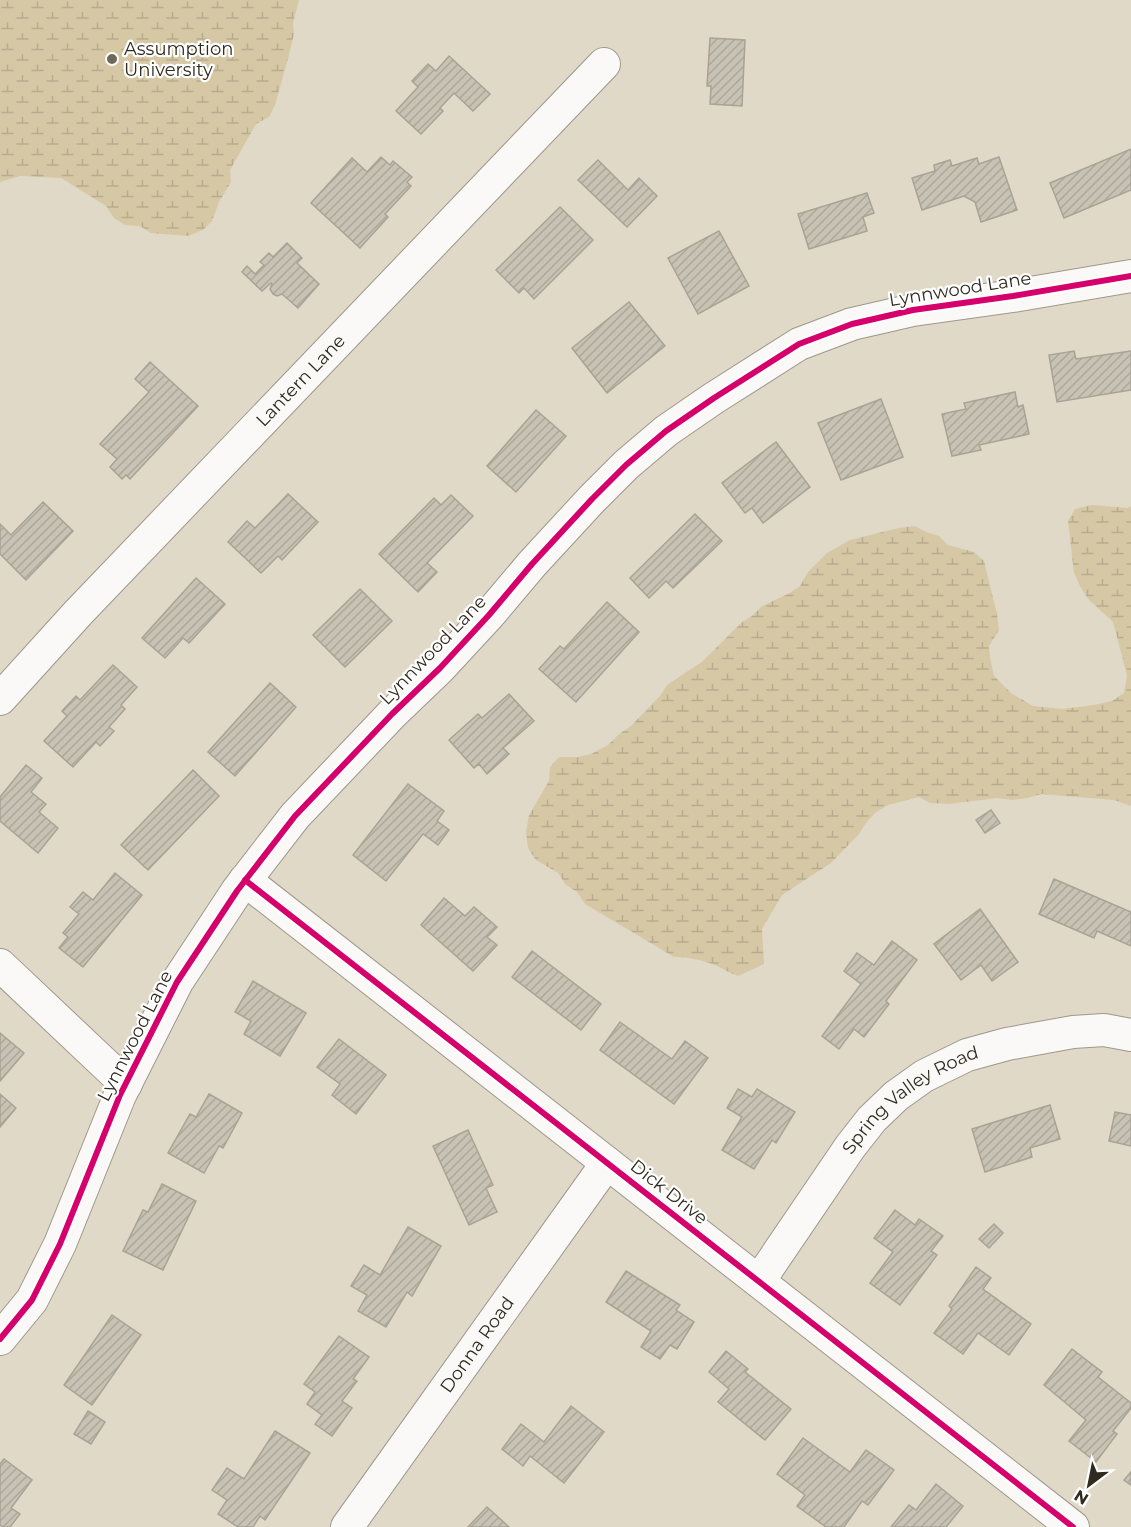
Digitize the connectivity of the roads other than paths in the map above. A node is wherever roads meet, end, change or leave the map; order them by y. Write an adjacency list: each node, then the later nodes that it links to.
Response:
1 (604, 64): 3 (street, Lantern Lane)
2 (1131, 276): 4 (street, Lynnwood Lane)
3 (0, 699)
4 (245, 880): 7 (street, Lynnwood Lane); 8 (street, Dick Drive)
5 (0, 965): 7 (street)
6 (1131, 1035): 9 (street, Spring Valley Road)
7 (126, 1084): 10 (street, Lynnwood Lane)
8 (607, 1162): 9 (street, Dick Drive); 11 (street, Donna Road)
9 (759, 1281): 12 (street, Dick Drive)
10 (0, 1339)
11 (347, 1527)
12 (1073, 1527)

